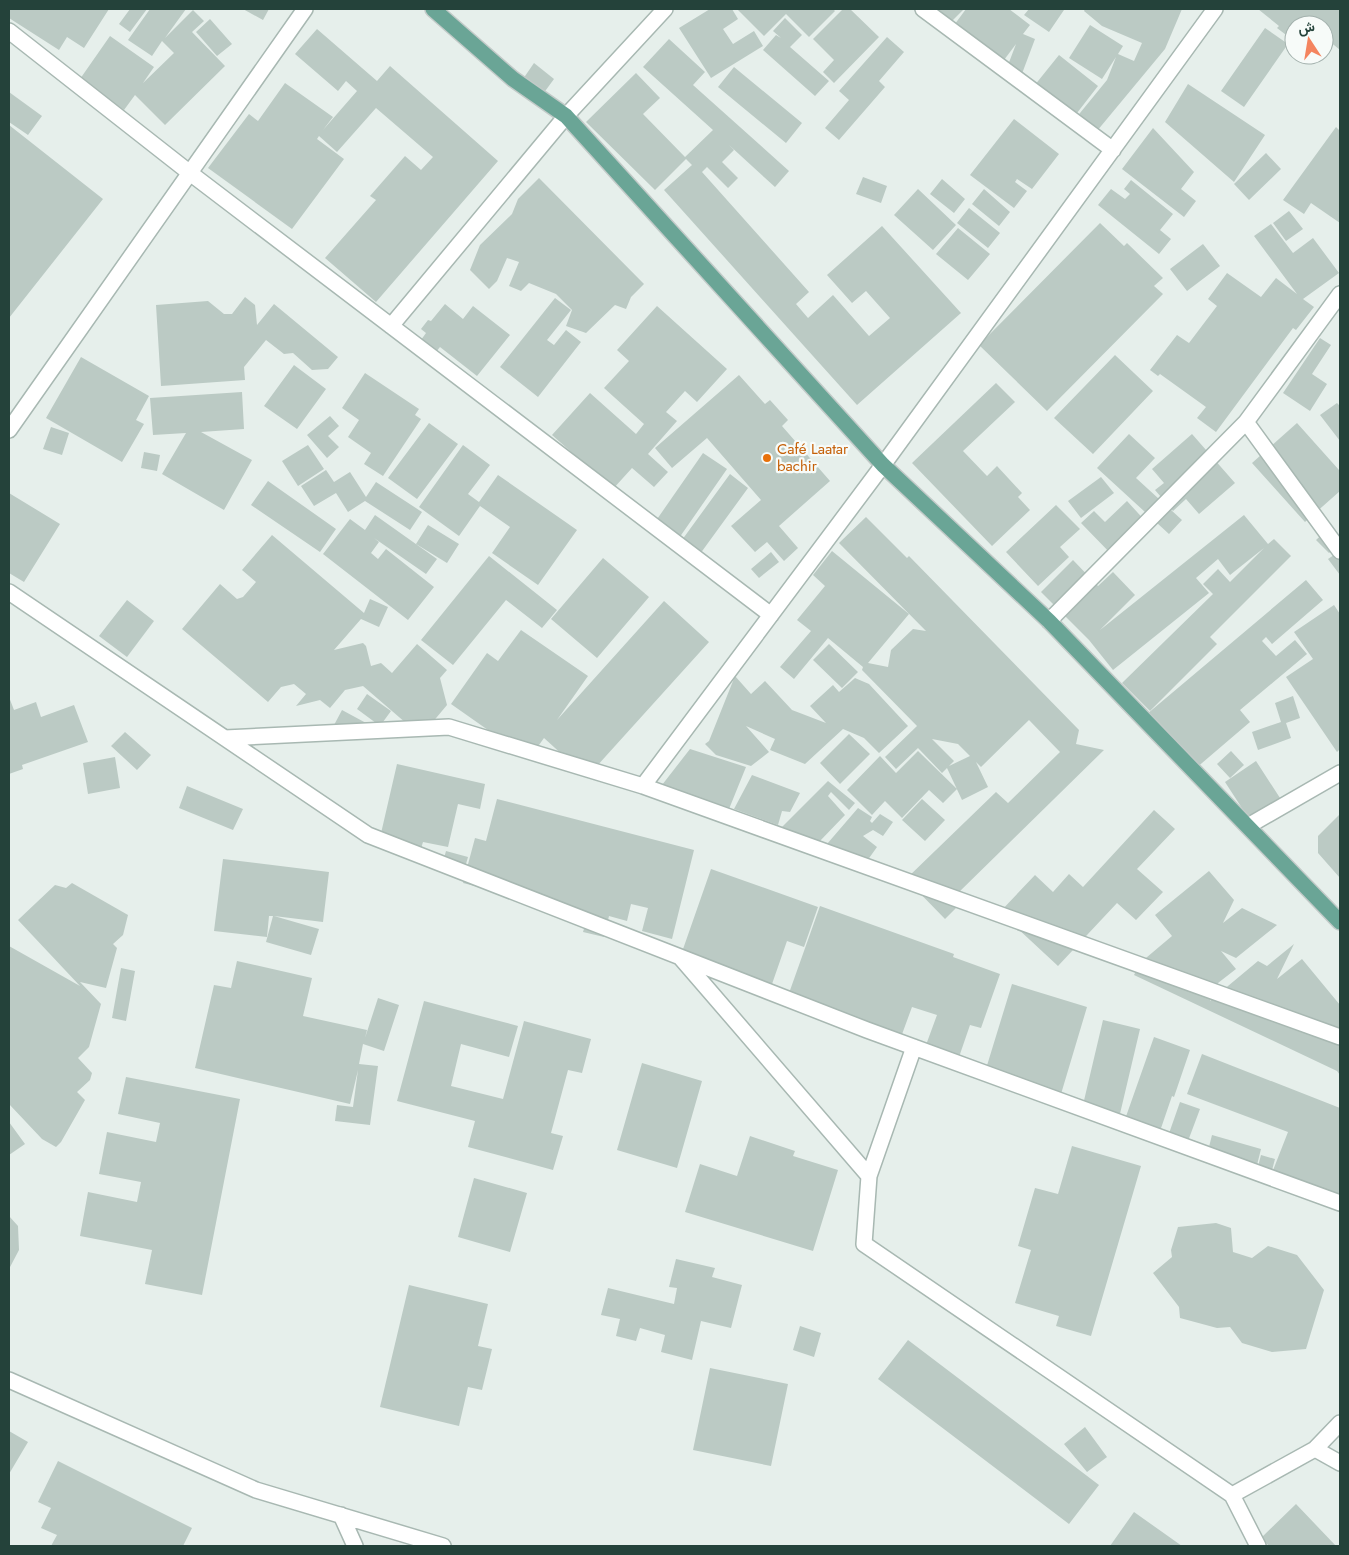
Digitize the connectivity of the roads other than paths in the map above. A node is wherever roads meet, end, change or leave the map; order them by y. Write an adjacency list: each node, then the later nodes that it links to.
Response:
1 (305, 9): 9 (street)
2 (433, 9): 7 (main road)
3 (665, 9): 7 (street)
4 (923, 9): 8 (street)
5 (1215, 9): 8 (street)
6 (9, 32): 9 (street)
7 (566, 116): 11 (street); 14 (main road)
8 (1113, 150): 14 (street)
9 (190, 173): 11 (street); 13 (street)
10 (1340, 294): 12 (street)
11 (391, 326): 17 (street)
12 (1246, 422): 15 (street); 18 (street)
13 (9, 430)
14 (883, 465): 17 (street); 18 (main road)
15 (1340, 551)
16 (9, 592): 19 (street)
17 (771, 615): 21 (street)
18 (1049, 622): 22 (main road)
19 (225, 738): 21 (street); 24 (street)
20 (1340, 773): 22 (street)
21 (643, 786): 25 (street)
22 (1248, 826): 23 (main road)
23 (1340, 922)
24 (680, 957): 26 (street); 27 (street)
25 (1340, 1037)
26 (914, 1047): 27 (street); 28 (street)
27 (869, 1176): 33 (street)
28 (1340, 1203)
29 (9, 1380): 34 (street)
30 (1340, 1423): 31 (street)
31 (1315, 1449): 32 (street); 33 (street)
32 (1340, 1464)
33 (1232, 1495): 37 (street)
34 (341, 1516): 35 (street); 36 (street)
35 (355, 1546)
36 (444, 1546)
37 (1258, 1546)

